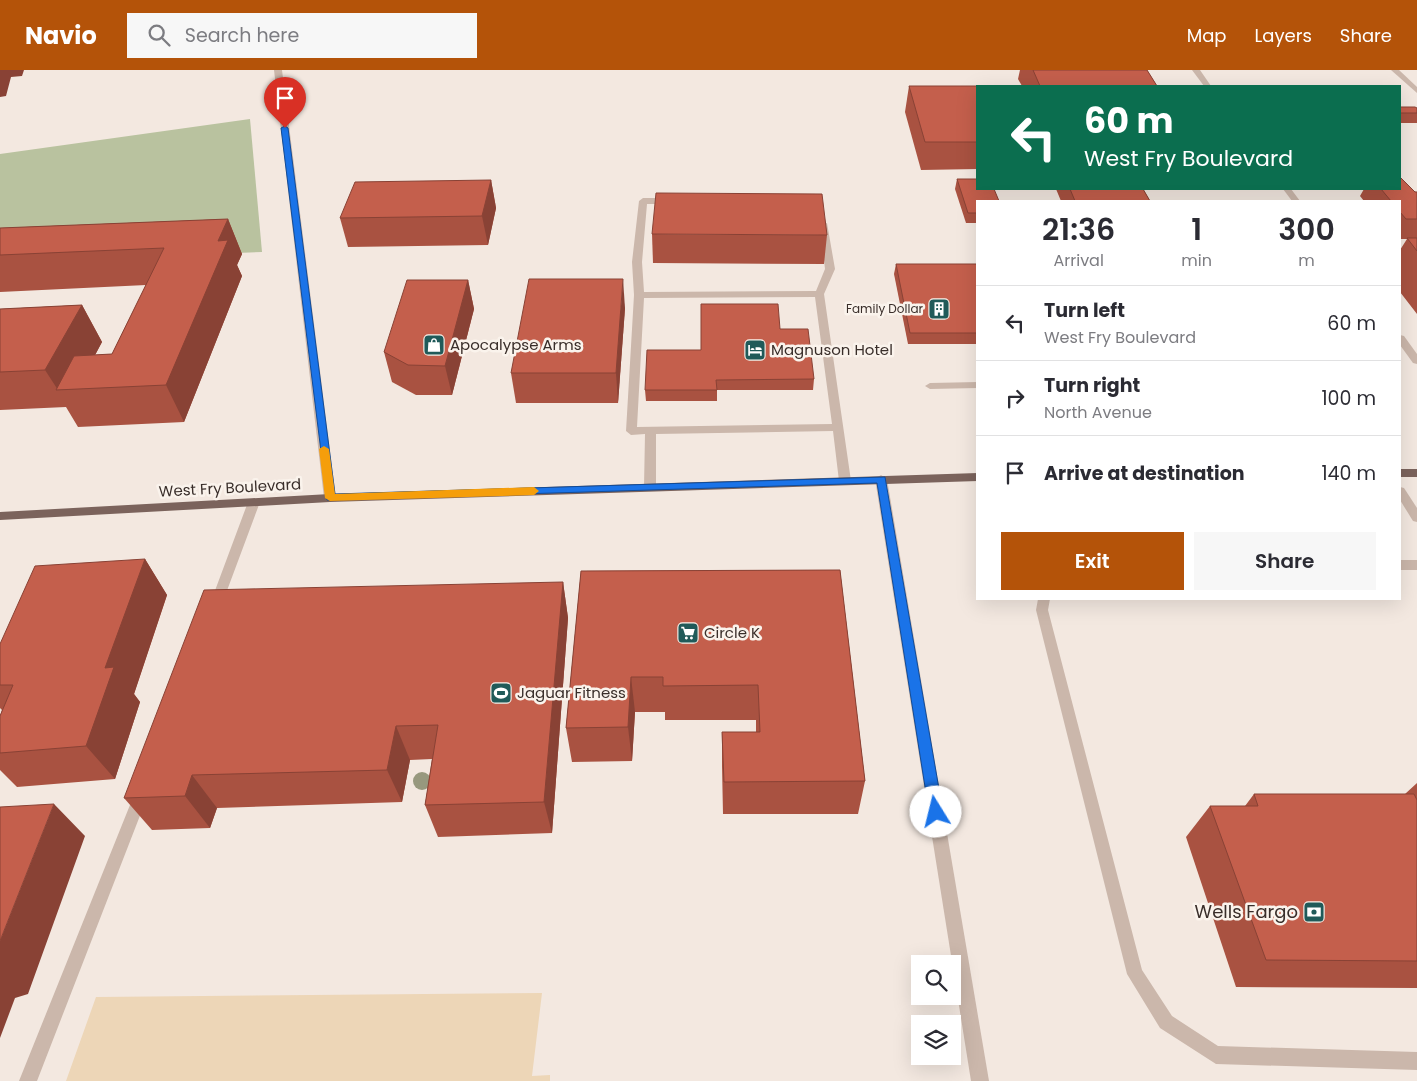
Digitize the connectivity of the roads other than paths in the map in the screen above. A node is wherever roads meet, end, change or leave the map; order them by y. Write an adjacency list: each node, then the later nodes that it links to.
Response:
1 (278, 70): 23 (street)
2 (1196, 70): 4 (street)
3 (1395, 70): 5 (street)
4 (1207, 85)
5 (1417, 90)
6 (682, 201): 9 (street)
7 (822, 211): 8 (street)
8 (820, 294): 9 (street); 14 (street)
9 (639, 295): 15 (street)
10 (1401, 339): 11 (street)
11 (1417, 361)
12 (976, 385): 13 (street)
13 (930, 386)
14 (837, 427): 15 (street); 20 (street)
15 (652, 430): 21 (street)
16 (1401, 473): 17 (main road)
17 (1417, 473)
18 (976, 477): 19 (main road, West Fry Boulevard)
19 (881, 479): 20 (main road, West Fry Boulevard); 34 (street)
20 (845, 481): 21 (main road, West Fry Boulevard)
21 (650, 487): 23 (main road, West Fry Boulevard)
22 (1401, 493): 26 (street)
23 (330, 498): 24 (main road, West Fry Boulevard)
24 (254, 502): 25 (main road, West Fry Boulevard); 30 (street)
25 (0, 516)
26 (1417, 518)
27 (1401, 566): 28 (street)
28 (1417, 566)
29 (1044, 600): 32 (street)
30 (212, 614)
31 (145, 785): 33 (street)
32 (1417, 1061)
33 (28, 1081)
34 (980, 1081)

